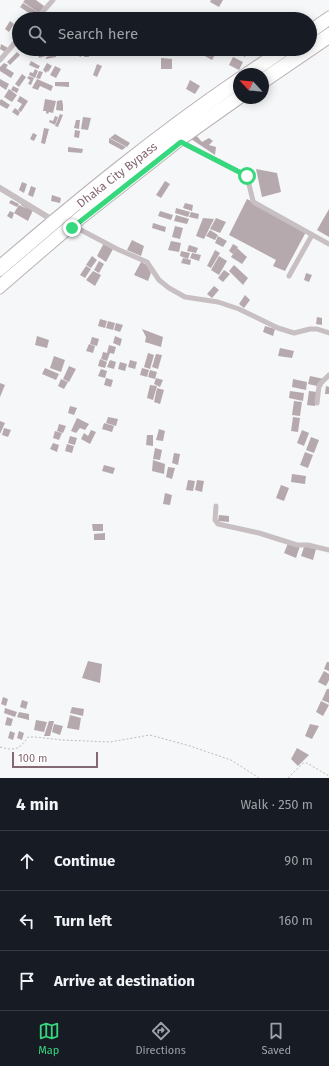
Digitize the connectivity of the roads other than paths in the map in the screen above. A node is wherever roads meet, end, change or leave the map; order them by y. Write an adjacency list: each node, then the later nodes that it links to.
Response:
1 (53, 0): 2 (street)
2 (42, 12)
3 (329, 15): 5 (main road)
4 (329, 21): 6 (highway)
5 (317, 23)
6 (317, 30)
7 (329, 32): 8 (highway)
8 (317, 40)
9 (329, 40): 11 (main road)
10 (12, 46): 16 (street)
11 (317, 48)
12 (269, 56): 17 (main road)
13 (279, 56): 18 (highway)
14 (294, 56): 19 (highway)
15 (306, 56): 21 (main road)
16 (0, 60)
17 (251, 68)
18 (262, 68)
19 (269, 73)
20 (233, 80): 27 (main road)
21 (269, 81)
22 (233, 88): 32 (highway, Dhaka City Bypass)
23 (233, 98): 34 (highway)
24 (235, 104): 25 (main road)
25 (181, 142): 28 (main road); 29 (street)
26 (0, 188): 27 (street)
27 (51, 219): 31 (main road)
28 (72, 228): 35 (main road); 36 (street)
29 (312, 235): 30 (street); 33 (street)
30 (329, 244)
31 (0, 263)
32 (0, 272)
33 (289, 276)
34 (0, 283)
35 (0, 290)
36 (329, 333)
37 (329, 375): 38 (street)
38 (317, 403)
39 (216, 506): 40 (street)
40 (329, 550)

